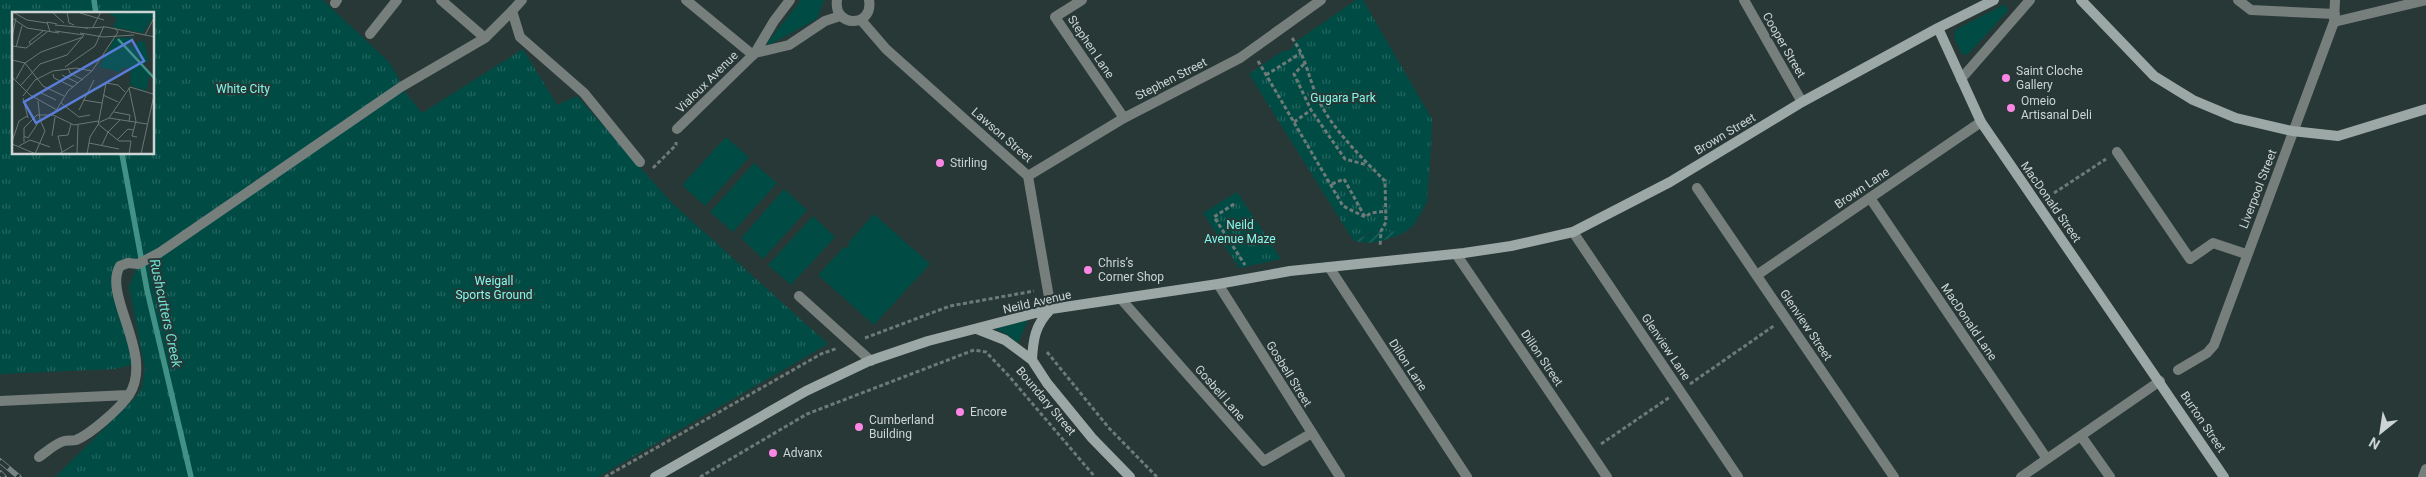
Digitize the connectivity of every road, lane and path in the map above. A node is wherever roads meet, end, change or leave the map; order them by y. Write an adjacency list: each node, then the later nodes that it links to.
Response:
1 (397, 0): 23 (street)
2 (441, 0): 24 (street)
3 (522, 0): 17 (street)
4 (686, 0): 27 (street)
5 (790, 0): 27 (street, Vialoux Avenue)
6 (836, 0): 18 (street)
7 (869, 0): 20 (street)
8 (1082, 0): 34 (street, Stephen Lane)
9 (1321, 0): 21 (street, Stephen Street)
10 (1744, 0): 31 (street, Cooper Street)
11 (1994, 0): 22 (street, Brown Street)
12 (2030, 0): 30 (street)
13 (2081, 0): 38 (street)
14 (2238, 0): 19 (street)
15 (2336, 0): 19 (street, Liverpool Street)
16 (2426, 0): 19 (street)
17 (512, 11): 24 (street); 40 (street)
18 (840, 16): 20 (street); 27 (street, Vialoux Avenue)
19 (2334, 18): 38 (street, Liverpool Street)
20 (861, 20): 42 (street, Lawson Street)
21 (1283, 27): 25 (street, Stephen Street); 26 (path)
22 (1938, 28): 30 (street, MacDonald Street); 31 (street, Brown Street)
23 (370, 34)
24 (485, 38): 67 (street)
25 (1251, 50): 29 (path); 34 (street, Stephen Street)
26 (1301, 53): 28 (path); 29 (path)
27 (754, 54): 37 (street, Vialoux Avenue)
28 (1304, 64): 33 (path); 41 (path)
29 (1266, 75): 35 (path)
30 (1960, 79): 36 (street, MacDonald Street)
31 (1802, 102): 50 (street, Brown Street)
32 (2426, 109): 38 (street)
33 (1311, 110): 35 (path); 41 (path)
34 (1124, 118): 42 (street, Stephen Street)
35 (1294, 122): 43 (path)
36 (1981, 122): 46 (street, Brown Lane); 66 (street, MacDonald Street)
37 (677, 129): 40 (path)
38 (2292, 131): 52 (street, Liverpool Street)
39 (2117, 152): 45 (path); 52 (street)
40 (640, 162)
41 (1369, 165): 48 (path)
42 (1028, 176): 60 (street, Lawson Street)
43 (1332, 184): 49 (path); 49 (path)
44 (1697, 188): 55 (street, Glenview Street)
45 (2054, 193)
46 (1870, 198): 55 (street, Brown Lane); 72 (street, MacDonald Lane)
47 (1234, 204): 56 (path)
48 (1386, 211): 49 (path); 53 (path)
49 (1365, 217)
50 (1573, 232): 51 (street, Brown Street); 82 (street, Glenview Lane)
51 (1456, 254): 53 (street, Neild Avenue); 81 (street, Dillon Street)
52 (2246, 254): 65 (street, Liverpool Street)
53 (1380, 261): 54 (street, Neild Avenue)
54 (1329, 267): 56 (street, Neild Avenue); 80 (street, Dillon Lane)
55 (1757, 275): 83 (street, Glenview Street)
56 (1253, 278): 57 (street, Neild Avenue)
57 (1218, 284): 59 (street, Neild Avenue); 69 (street, Gosbell Street)
58 (799, 296): 64 (street)
59 (1121, 299): 60 (street, Neild Avenue); 69 (street, Gosbell Lane)
60 (1051, 309): 61 (street, Neild Avenue); 63 (street, Boundary Street)
61 (976, 329): 63 (street, Boundary Street); 64 (street, Neild Avenue)
62 (1044, 348): 78 (path)
63 (1032, 360): 77 (street, Boundary Street)
64 (871, 361): 74 (street, Neild Avenue)
65 (2178, 370)
66 (2160, 381): 70 (street); 86 (street, Burton Street)
67 (128, 395): 68 (street); 71 (street)
68 (0, 401)
69 (1312, 433): 79 (street, Gosbell Street)
70 (2080, 436): 72 (street); 85 (street)
71 (39, 457)
72 (2047, 459): 84 (street)
73 (2426, 469): 87 (street)
74 (655, 477)
75 (700, 477): 76 (path, Boundary Street)
76 (1095, 477)
77 (1130, 477)
78 (1156, 477)
79 (1340, 477)
80 (1467, 477)
81 (1607, 477)
82 (1738, 477)
83 (1894, 477)
84 (2021, 477)
85 (2110, 477)
86 (2224, 477)
87 (2423, 477)

